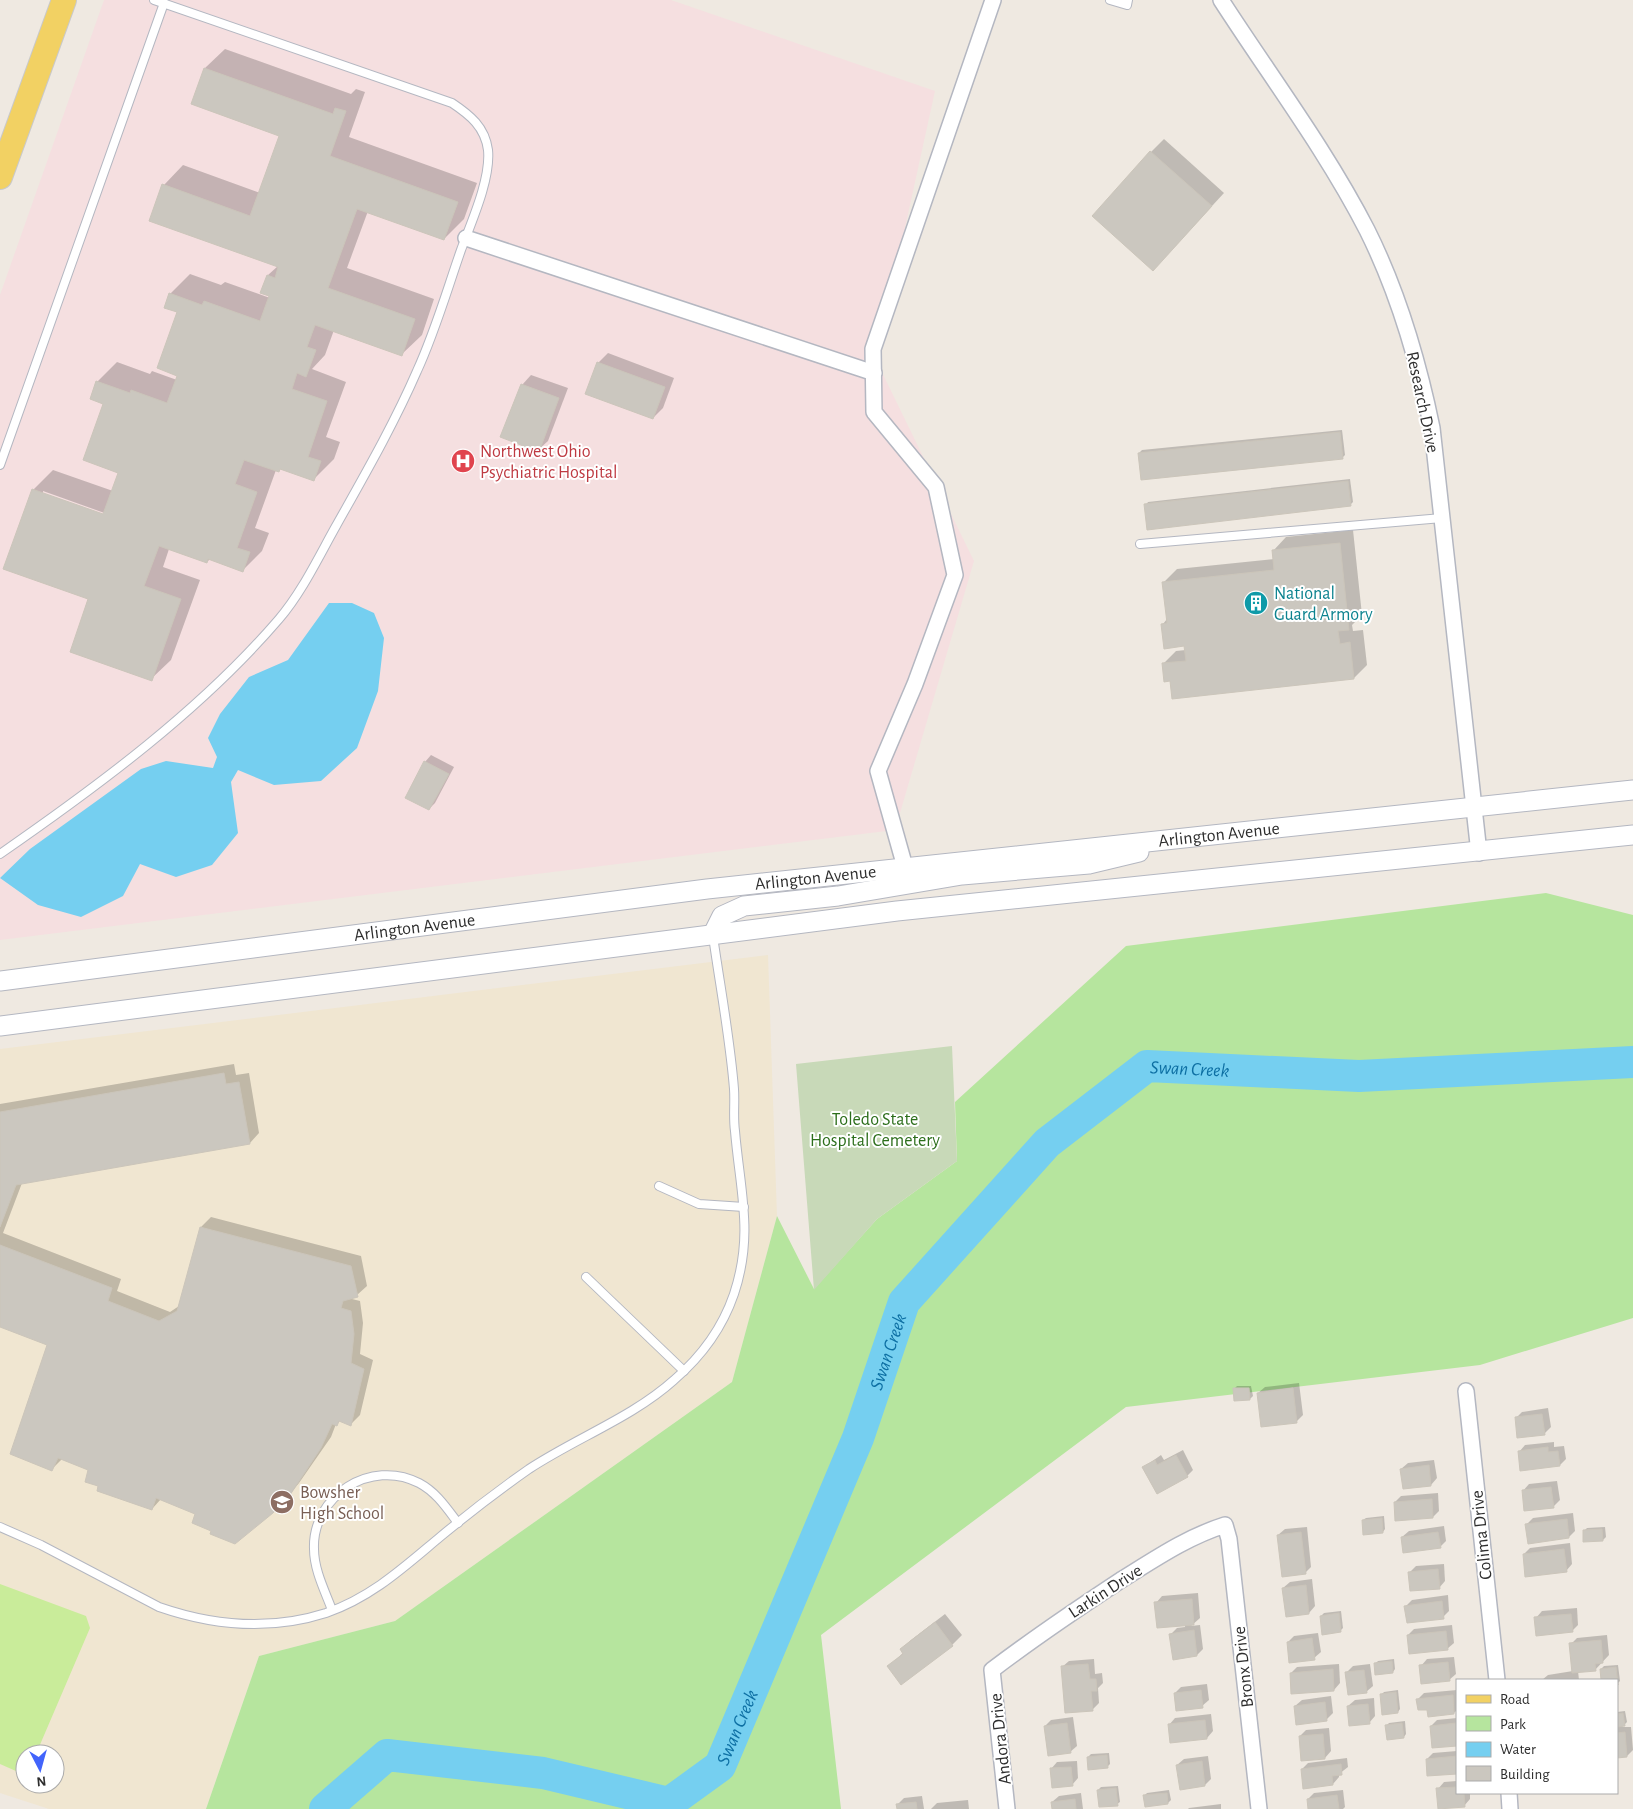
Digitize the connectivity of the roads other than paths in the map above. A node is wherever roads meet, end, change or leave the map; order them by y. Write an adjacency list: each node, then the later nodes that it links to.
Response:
1 (64, 0): 8 (main road)
2 (154, 0): 7 (lane)
3 (993, 0): 10 (street)
4 (1110, 0): 5 (lane)
5 (1128, 0)
6 (1221, 0): 12 (street, Research Drive)
7 (164, 4): 9 (lane); 11 (lane)
8 (0, 177)
9 (466, 238): 10 (street); 19 (lane)
10 (874, 373): 20 (street)
11 (0, 465)
12 (1442, 518): 13 (lane); 15 (street, Research Drive)
13 (1140, 544)
14 (1633, 790): 15 (street, Arlington Avenue)
15 (1474, 807): 16 (street, Arlington Avenue); 18 (street, Research Drive)
16 (1221, 834): 20 (street, Arlington Avenue); 21 (street)
17 (1633, 835): 18 (street)
18 (1479, 852): 21 (street)
19 (0, 854)
20 (905, 867): 22 (street, Arlington Avenue)
21 (713, 934): 23 (street); 25 (lane)
22 (0, 981)
23 (0, 1026)
24 (659, 1186): 25 (lane)
25 (744, 1207): 27 (lane)
26 (586, 1277): 27 (lane)
27 (684, 1371): 29 (lane)
28 (1466, 1390): 34 (street, Colima Drive)
29 (458, 1523): 32 (lane); 32 (lane)
30 (1225, 1525): 33 (street, Larkin Drive); 37 (street, Bronx Drive)
31 (0, 1527): 32 (lane)
32 (332, 1610)
33 (992, 1670): 36 (street, Andora Drive)
34 (1497, 1679)
35 (1509, 1794): 38 (street)
36 (1007, 1809)
37 (1258, 1809)
38 (1510, 1809)

